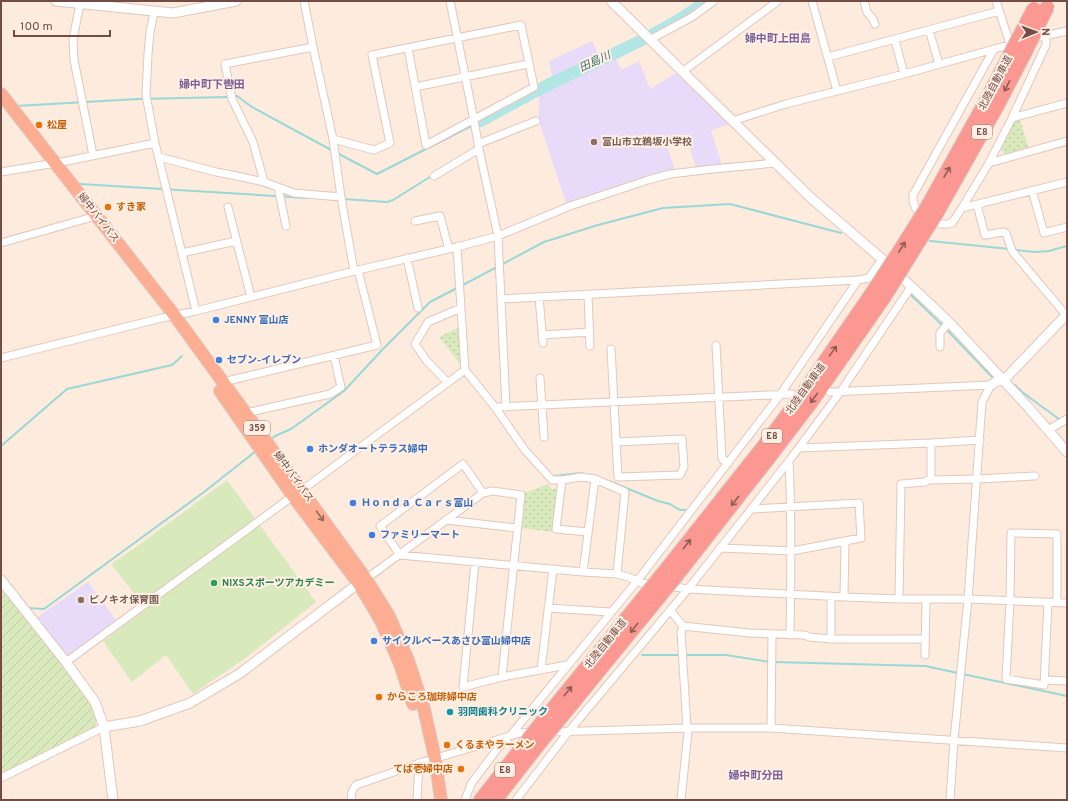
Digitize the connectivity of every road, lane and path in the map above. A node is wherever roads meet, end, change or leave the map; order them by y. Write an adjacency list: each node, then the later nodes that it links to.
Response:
1 (58, 1): 11 (street)
2 (236, 1): 14 (street)
3 (304, 1): 22 (street)
4 (450, 1): 19 (street)
5 (611, 1): 20 (street)
6 (714, 1): 20 (street)
7 (778, 1): 29 (street)
8 (812, 1): 26 (street)
9 (864, 1): 15 (street)
10 (996, 1): 13 (street)
11 (80, 4): 14 (street); 45 (street)
12 (1042, 4): 25 (highway, 北陸自動車道 / E8, bridge)
13 (999, 10): 16 (street); 25 (street)
14 (154, 12): 43 (street)
15 (875, 24)
16 (929, 30): 21 (street); 28 (street)
17 (1067, 31): 18 (street)
18 (1046, 35): 25 (street); 37 (street)
19 (458, 37): 23 (street); 27 (street); 31 (street)
20 (649, 38): 29 (street)
21 (895, 40): 26 (street); 30 (street)
22 (313, 47): 41 (street); 52 (street)
23 (408, 48): 32 (street); 41 (street)
24 (994, 49): 25 (street); 28 (street); 59 (street)
25 (1015, 50): 145 (highway, 北陸自動車道 / E8, bridge)
26 (828, 57): 33 (street)
27 (528, 64): 31 (street); 38 (street)
28 (939, 64): 30 (street)
29 (682, 72): 40 (street)
30 (904, 74): 33 (street)
31 (465, 76): 32 (street); 38 (street)
32 (415, 87): 38 (street)
33 (837, 91): 40 (street)
34 (1, 94): 49 (highway, 婦中バイパス / 359)
35 (1067, 103): 37 (street)
36 (1, 105): 49 (highway, 婦中バイパス / 359)
37 (1012, 118): 48 (street)
38 (474, 120): 44 (street)
39 (536, 121): 44 (street)
40 (732, 121): 47 (street)
41 (333, 139): 56 (street)
42 (1067, 141): 48 (street)
43 (155, 143): 45 (street); 46 (street)
44 (478, 147): 51 (street); 64 (street)
45 (93, 155): 49 (street)
46 (159, 157): 52 (street); 69 (street)
47 (776, 163): 64 (street); 71 (street)
48 (989, 163): 59 (street)
49 (51, 164): 50 (street); 60 (highway, 婦中バイパス / 359); 83 (highway, 婦中バイパス / 359)
50 (1, 172)
51 (434, 176)
52 (264, 182): 54 (street)
53 (1067, 182): 55 (street)
54 (278, 187): 56 (street); 62 (street)
55 (1032, 190): 57 (street); 63 (street)
56 (341, 197): 72 (street)
57 (976, 205): 59 (street); 82 (street)
58 (228, 207): 65 (street)
59 (962, 208)
60 (89, 218): 66 (street); 83 (highway, 婦中バイパス / 359)
61 (415, 221): 68 (street)
62 (286, 226)
63 (1067, 227)
64 (498, 236): 67 (street); 78 (street)
65 (236, 241): 69 (street); 76 (street)
66 (1, 243)
67 (457, 247): 68 (street); 80 (street)
68 (449, 249): 70 (street)
69 (182, 253): 81 (street)
70 (407, 258): 72 (street); 79 (street)
71 (882, 260): 73 (street); 74 (street)
72 (356, 270): 76 (street); 90 (street)
73 (858, 280): 75 (street); 101 (street)
74 (911, 287): 84 (street); 98 (street)
75 (588, 294): 77 (street); 85 (street)
76 (251, 297): 81 (street)
77 (539, 297): 78 (street); 85 (street)
78 (501, 299): 106 (street)
79 (418, 308)
80 (461, 308): 92 (street); 96 (street)
81 (196, 311): 83 (street)
82 (1067, 315): 94 (street)
83 (171, 316): 91 (street); 95 (highway, 婦中バイパス / 359); 123 (highway, 婦中バイパス / 359)
84 (949, 322): 88 (street); 94 (street)
85 (590, 332): 87 (street)
86 (716, 345): 102 (street)
87 (590, 346)
88 (940, 347)
89 (611, 349): 103 (street)
90 (334, 356): 95 (street); 107 (street)
91 (1, 358)
92 (465, 370): 96 (street); 105 (street)
93 (540, 378): 104 (street)
94 (1004, 380): 97 (street); 109 (street)
95 (223, 382): 107 (highway, 婦中バイパス / 359)
96 (448, 383): 123 (street)
97 (990, 385): 98 (street); 111 (street)
98 (842, 391): 99 (street); 114 (street)
99 (830, 392)
100 (792, 394): 101 (street)
101 (780, 395): 102 (street); 117 (street)
102 (719, 398): 103 (street); 117 (street)
103 (614, 403): 104 (street); 112 (street)
104 (542, 406): 106 (street); 110 (street)
105 (495, 407): 106 (street); 121 (street)
106 (506, 408)
107 (246, 413): 123 (highway, 婦中バイパス / 359)
108 (1067, 418): 109 (street)
109 (1048, 430): 115 (street)
110 (544, 437)
111 (980, 440): 113 (street); 120 (street)
112 (616, 442): 112 (street)
113 (931, 443): 114 (street); 122 (street)
114 (799, 448): 116 (street)
115 (1067, 452)
116 (789, 461): 125 (street); 126 (street)
117 (728, 463): 140 (street)
118 (1035, 476): 120 (street)
119 (595, 479): 121 (street); 129 (street); 138 (street)
120 (977, 479): 122 (street); 149 (street)
121 (562, 480): 129 (street)
122 (928, 480): 147 (street)
123 (298, 493): 141 (highway, 婦中バイパス / 359); 163 (street)
124 (483, 493): 127 (street); 128 (street); 133 (street)
125 (791, 506): 126 (street); 130 (street); 132 (street)
126 (752, 509): 131 (street)
127 (446, 520): 128 (street); 133 (street)
128 (517, 528): 135 (street)
129 (588, 532): 137 (street)
130 (845, 541): 132 (street); 146 (street)
131 (720, 548): 132 (street); 142 (street)
132 (792, 551): 143 (street)
133 (400, 555): 134 (street); 141 (street)
134 (475, 562): 135 (street); 166 (street)
135 (514, 566): 136 (street); 166 (street)
136 (553, 569): 137 (street); 154 (street)
137 (583, 572): 138 (street)
138 (617, 574): 140 (street)
139 (1, 580): 163 (street)
140 (637, 581): 142 (street); 156 (street)
141 (362, 582): 169 (street); 177 (highway, 婦中バイパス / 359)
142 (688, 588): 143 (street); 155 (street)
143 (791, 594): 144 (street); 159 (street)
144 (831, 596): 146 (street); 160 (street)
145 (652, 597): 175 (highway, 北陸自動車道 / E8, one-way to 175, bridge); 175 (highway, 北陸自動車道 / E8, one-way to 145, bridge)
146 (844, 597): 147 (street)
147 (899, 599): 148 (street)
148 (926, 599): 149 (street); 161 (street)
149 (968, 599): 150 (street); 174 (street)
150 (1010, 602): 151 (street); 152 (street); 167 (street)
151 (1048, 603): 152 (street); 167 (street)
152 (1057, 603): 153 (street)
153 (1067, 603)
154 (548, 608): 156 (street); 165 (street)
155 (670, 610): 157 (street); 172 (street)
156 (610, 612): 164 (street)
157 (683, 626): 158 (street); 170 (street)
158 (772, 634): 159 (street); 171 (street)
159 (790, 635): 160 (street)
160 (831, 639): 161 (street)
161 (925, 639): 162 (street)
162 (925, 655)
163 (66, 662): 169 (street)
164 (567, 665): 165 (street); 173 (street)
165 (541, 670): 166 (street)
166 (502, 677)
167 (1045, 680): 168 (street)
168 (1067, 681)
169 (104, 727): 178 (street); 179 (street)
170 (687, 728): 171 (street); 172 (street); 188 (street)
171 (771, 728): 174 (street)
172 (569, 731): 173 (street); 187 (street)
173 (510, 736): 177 (street); 184 (street)
174 (954, 740): 176 (street); 189 (street)
175 (534, 741): 185 (highway, 北陸自動車道 / E8); 186 (highway, 北陸自動車道 / E8)
176 (1067, 748)
177 (428, 760): 180 (street); 181 (street); 182 (highway, 婦中バイパス / 359); 183 (highway, 婦中バイパス / 359)
178 (1, 778)
179 (113, 800)
180 (352, 800)
181 (417, 800)
182 (435, 800)
183 (441, 800)
184 (465, 800)
185 (481, 800)
186 (495, 800)
187 (516, 800)
188 (681, 800)
189 (950, 800)

